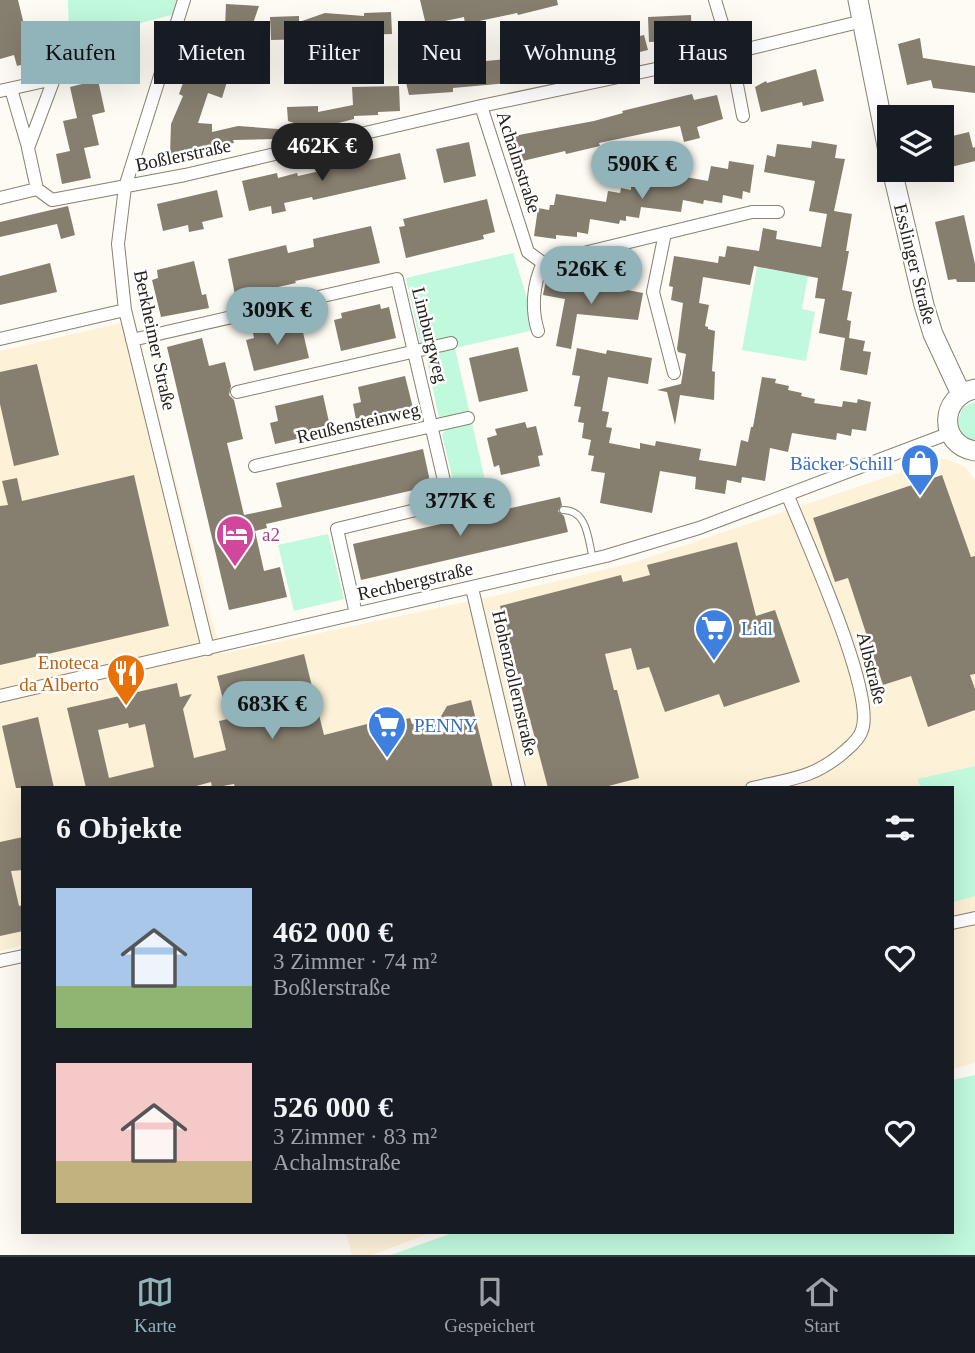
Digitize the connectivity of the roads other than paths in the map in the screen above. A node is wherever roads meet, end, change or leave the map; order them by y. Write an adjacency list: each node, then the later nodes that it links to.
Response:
1 (184, 0): 15 (street, Berkheimer Straße)
2 (715, 0): 4 (street)
3 (858, 0): 5 (main road)
4 (721, 21)
5 (863, 21): 6 (street, Boßlerstraße); 10 (main road)
6 (752, 48)
7 (654, 69): 11 (street, Boßlerstraße)
8 (737, 84): 12 (street)
9 (6, 90): 13 (street); 13 (street)
10 (879, 105)
11 (481, 106): 15 (street, Boßlerstraße); 20 (street, Achalmstraße)
12 (743, 116)
13 (28, 148): 16 (street)
14 (895, 182): 29 (main road, Esslinger Straße)
15 (125, 187): 16 (street, Boßlerstraße); 21 (street, Berkheimer Straße)
16 (37, 189): 17 (street)
17 (0, 198)
18 (778, 212): 19 (street)
19 (665, 233): 20 (street); 27 (street)
20 (542, 263): 22 (street)
21 (125, 310): 23 (street); 24 (street, Berkheimer Straße)
22 (538, 331)
23 (0, 339)
24 (132, 340): 26 (street, Limburgweg); 42 (street, Berkheimer Straße)
25 (451, 343): 26 (street)
26 (415, 351): 28 (street); 31 (street, Limburgweg)
27 (674, 373)
28 (237, 391)
29 (968, 391): 32 (main road, Esslinger Straße)
30 (468, 418): 31 (street, Reußensteinweg)
31 (432, 426): 34 (street, Reußensteinweg); 37 (street, Limburgweg)
32 (950, 433): 33 (main road); 36 (street, Rechbergstraße)
33 (975, 451)
34 (255, 466)
35 (486, 494): 37 (street)
36 (788, 496): 39 (street, Rechbergstraße); 45 (street, Albstraße)
37 (449, 502): 41 (street)
38 (563, 510): 39 (lane)
39 (593, 559): 40 (street, Rechbergstraße)
40 (472, 588): 41 (street, Rechbergstraße); 44 (street, Hohenzollernstraße)
41 (356, 614): 42 (street, Rechbergstraße)
42 (208, 649): 43 (street, Rechbergstraße)
43 (0, 696)
44 (520, 786)
45 (761, 786)
46 (975, 918): 47 (street)
47 (954, 923)
48 (21, 956): 49 (street)
49 (0, 961)

